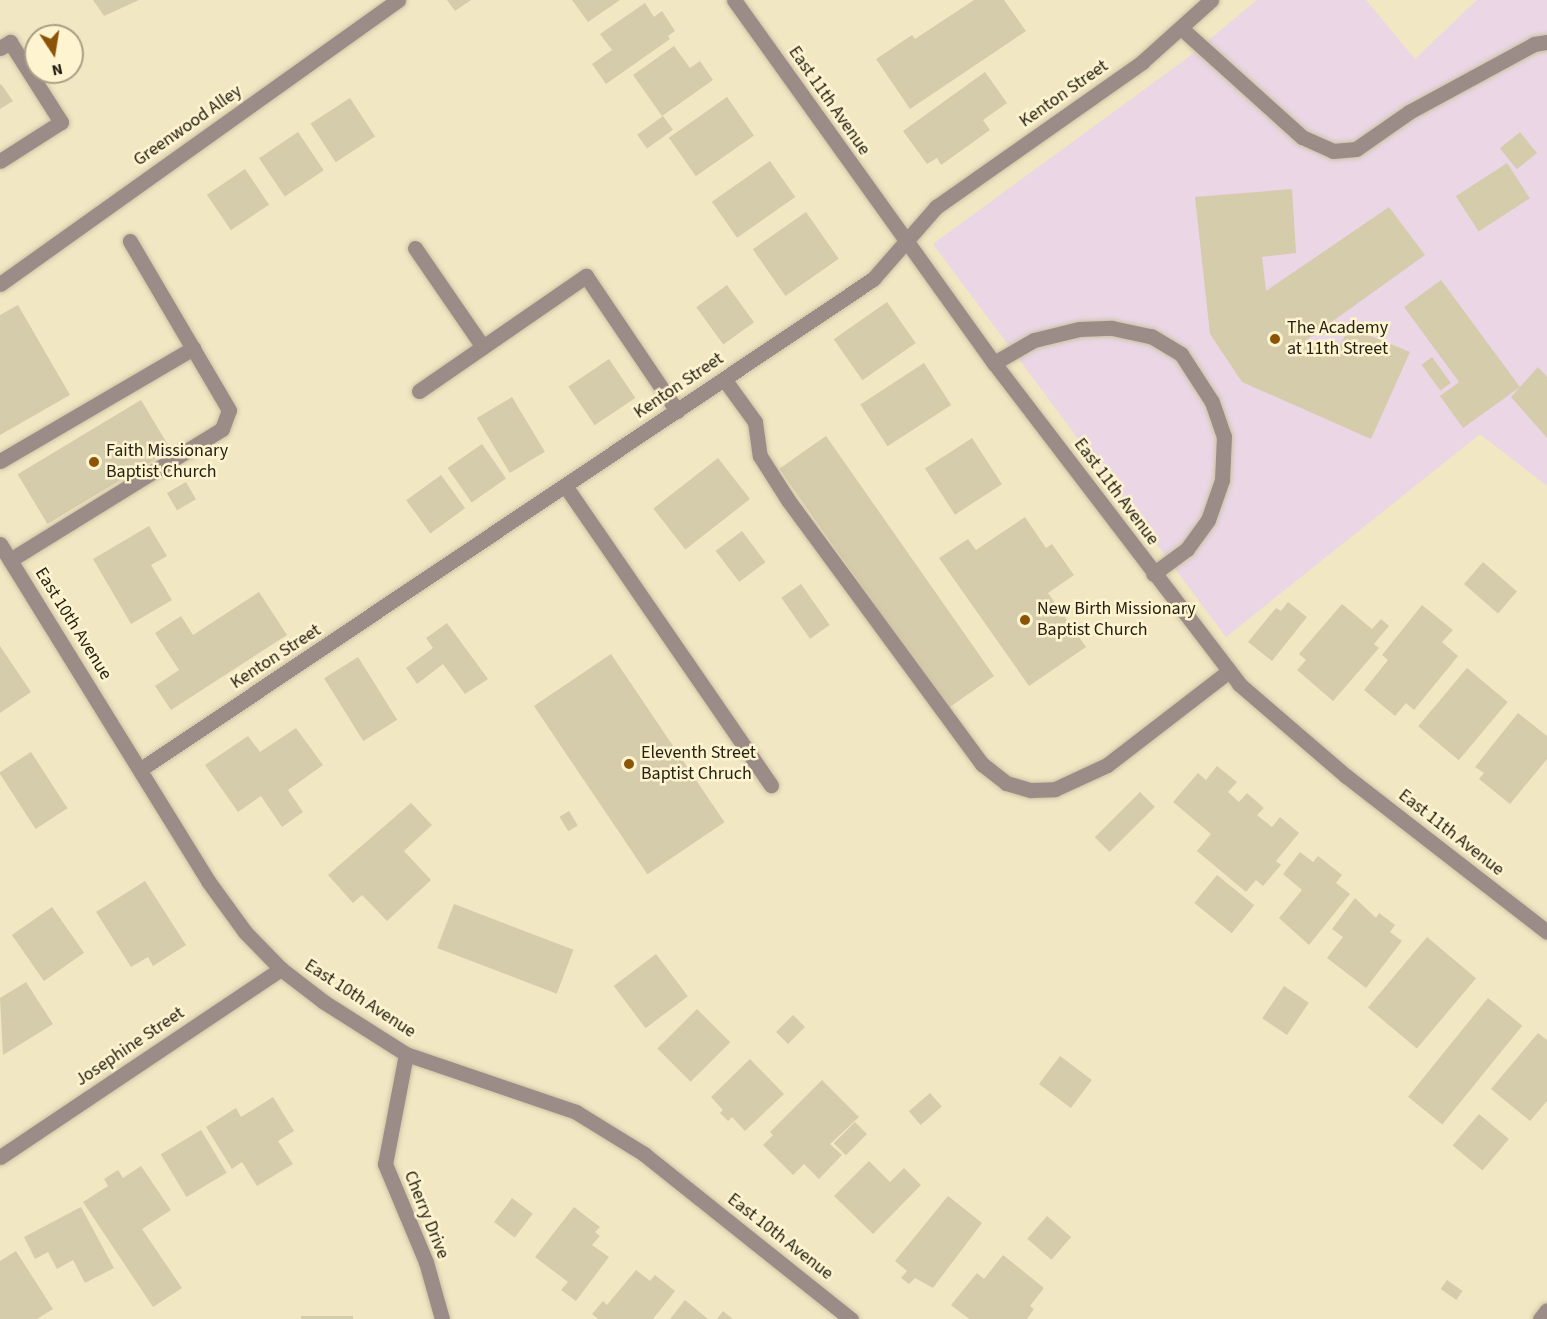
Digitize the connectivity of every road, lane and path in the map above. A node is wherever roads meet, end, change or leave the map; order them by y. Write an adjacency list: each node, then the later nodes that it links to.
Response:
1 (398, 0): 11 (street, Greenwood Alley)
2 (734, 0): 8 (street, East 11th Avenue)
3 (1211, 0): 4 (street, Kenton Street)
4 (1181, 28): 5 (street); 8 (street, Kenton Street)
5 (1547, 42)
6 (0, 48): 7 (street)
7 (0, 161)
8 (904, 240): 14 (street, East 11th Avenue); 15 (street, Kenton Street)
9 (130, 242): 13 (street)
10 (415, 248): 12 (street)
11 (0, 284)
12 (483, 346): 16 (street); 17 (street)
13 (193, 348): 18 (street); 21 (street)
14 (994, 363): 22 (street, East 11th Avenue); 22 (street)
15 (724, 379): 17 (street, Kenton Street); 23 (street)
16 (419, 391)
17 (677, 411): 19 (street, Kenton Street)
18 (0, 461)
19 (566, 487): 24 (street, Kenton Street); 25 (street)
20 (0, 544): 21 (street, East 10th Avenue)
21 (10, 560): 24 (street, East 10th Avenue)
22 (1153, 574): 23 (street, East 11th Avenue)
23 (1229, 671): 26 (street, East 11th Avenue)
24 (141, 770): 27 (street, East 10th Avenue)
25 (771, 784)
26 (1547, 932)
27 (281, 969): 28 (street, East 10th Avenue); 29 (street, Josephine Street)
28 (406, 1054): 31 (street, Cherry Drive); 32 (street, East 10th Avenue)
29 (0, 1157)
30 (1547, 1310): 33 (street)
31 (442, 1319)
32 (851, 1319)
33 (1540, 1319)

